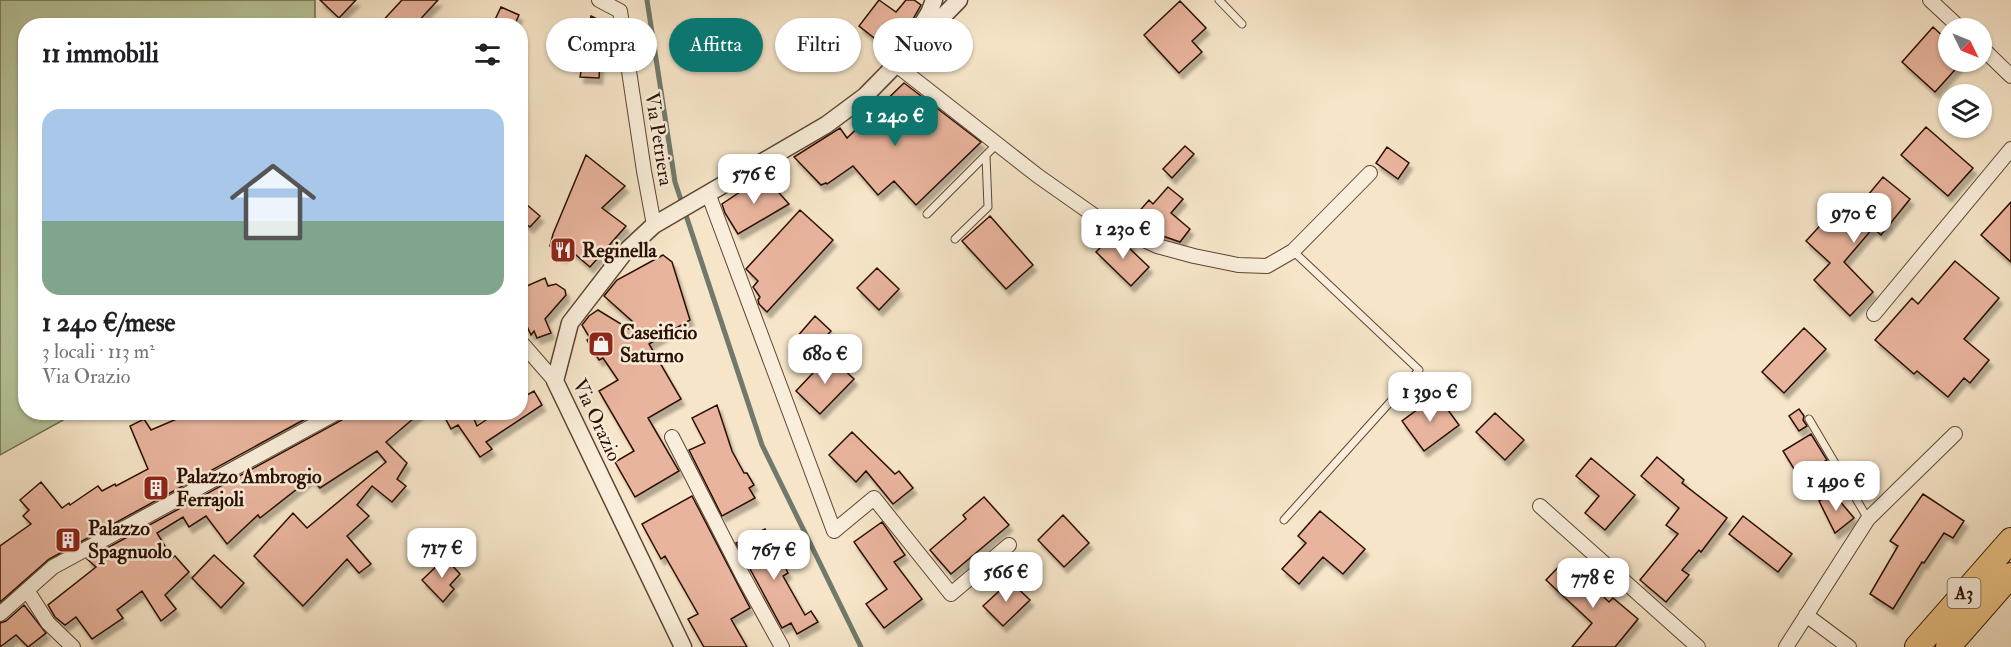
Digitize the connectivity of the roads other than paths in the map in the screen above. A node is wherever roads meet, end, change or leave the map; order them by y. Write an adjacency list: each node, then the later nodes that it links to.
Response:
1 (599, 0): 20 (street, Via Petriera)
2 (934, 0): 6 (street)
3 (959, 0): 7 (street)
4 (1219, 0): 9 (lane)
5 (1930, 0): 8 (street)
6 (926, 18)
7 (941, 18)
8 (1949, 18)
9 (1242, 24)
10 (1992, 58): 13 (street)
11 (887, 72): 18 (street)
12 (914, 72): 14 (street)
13 (2011, 76)
14 (997, 144): 16 (lane); 22 (street)
15 (2011, 149): 23 (street)
16 (986, 156): 19 (lane); 21 (lane)
17 (1370, 173): 22 (street)
18 (708, 193): 20 (street, Via Orazio); 34 (street)
19 (927, 214)
20 (654, 225): 25 (street, Via Orazio)
21 (955, 239)
22 (1293, 251): 32 (lane)
23 (1874, 314)
24 (528, 350): 25 (street)
25 (555, 381): 40 (street, Via Orazio)
26 (1809, 419): 31 (lane)
27 (323, 420): 36 (street)
28 (1956, 434): 31 (street)
29 (672, 436): 41 (street)
30 (1540, 506): 42 (street)
31 (1868, 519): 38 (street)
32 (1284, 520)
33 (2011, 540): 45 (highway, A3)
34 (1009, 544)
35 (2011, 575): 46 (highway, A3)
36 (27, 590): 37 (street); 39 (street)
37 (0, 614)
38 (1806, 615): 43 (street); 44 (street)
39 (73, 647)
40 (683, 647)
41 (782, 647)
42 (1698, 647)
43 (1786, 647)
44 (1849, 647)
45 (1917, 647)
46 (1948, 647)

